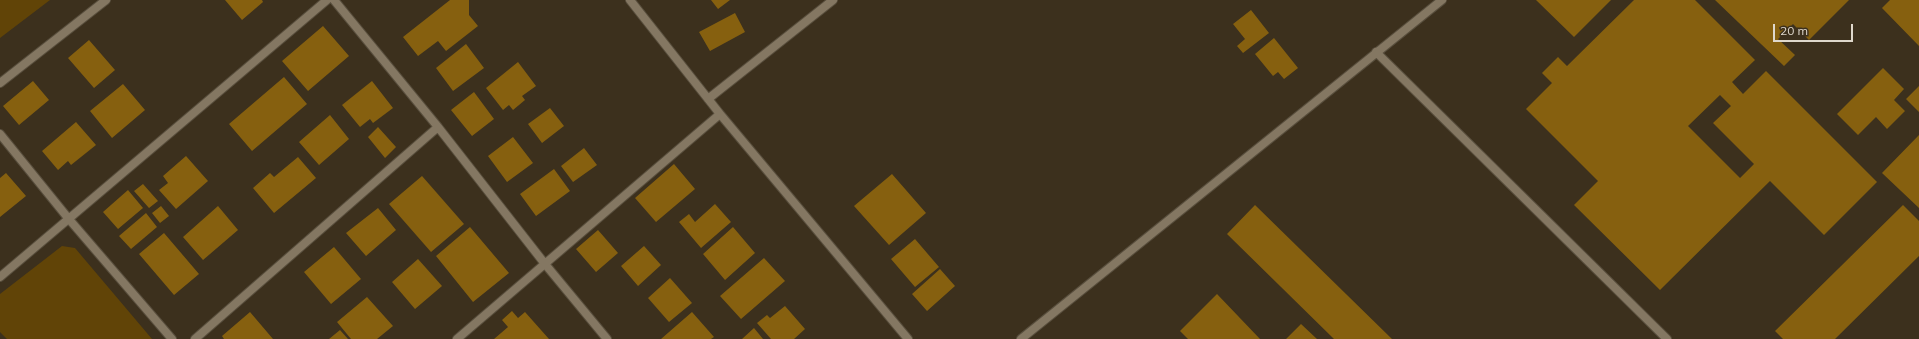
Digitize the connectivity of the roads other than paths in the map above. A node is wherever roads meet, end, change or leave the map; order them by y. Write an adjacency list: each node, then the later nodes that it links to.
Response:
1 (106, 0): 8 (street)
2 (327, 0): 13 (street)
3 (334, 0): 11 (street)
4 (630, 0): 9 (street)
5 (833, 0): 9 (street)
6 (1442, 0): 7 (street)
7 (1376, 52): 21 (street); 22 (street)
8 (0, 83)
9 (708, 99): 10 (street)
10 (720, 114): 14 (street); 20 (street)
11 (438, 127): 14 (street); 17 (street)
12 (0, 134): 13 (street)
13 (68, 218): 15 (street); 16 (street)
14 (545, 264): 18 (street); 19 (street)
15 (0, 277)
16 (172, 339)
17 (195, 339)
18 (457, 339)
19 (607, 339)
20 (908, 339)
21 (1021, 339)
22 (1668, 339)

